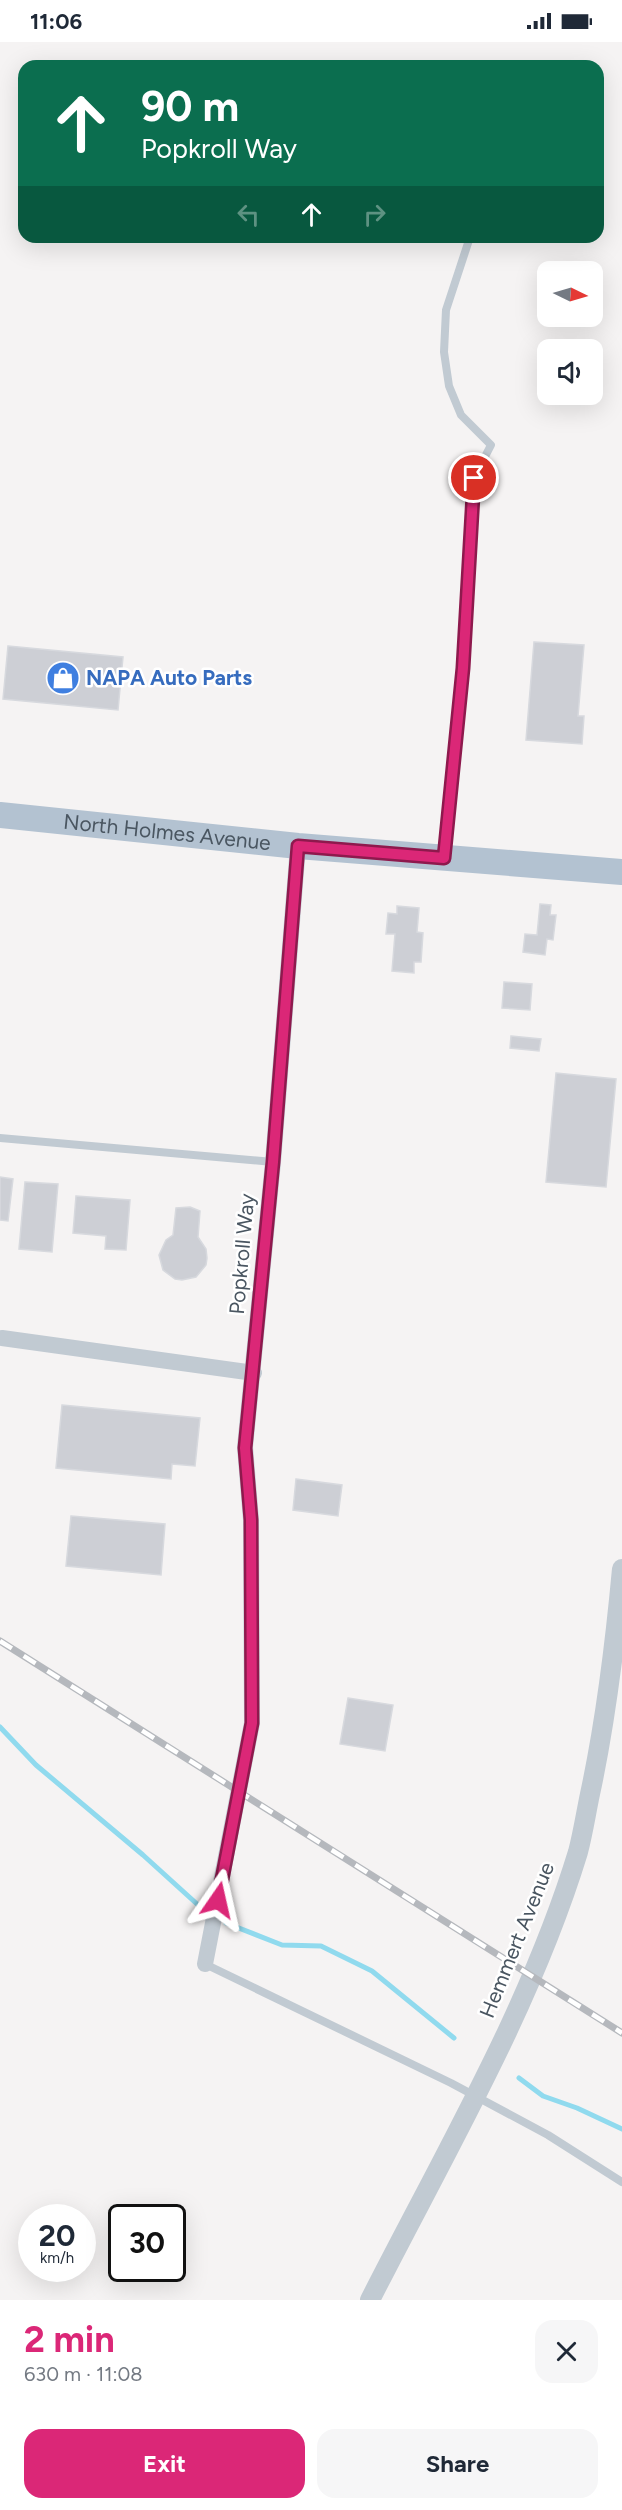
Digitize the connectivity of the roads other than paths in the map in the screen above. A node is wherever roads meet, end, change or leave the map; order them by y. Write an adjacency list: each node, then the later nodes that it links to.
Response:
1 (468, 243): 4 (lane)
2 (0, 815): 3 (main road, North Holmes Avenue)
3 (298, 846): 4 (main road, North Holmes Avenue); 7 (street, Popkroll Way)
4 (444, 858): 5 (main road, North Holmes Avenue)
5 (622, 872)
6 (0, 1138): 7 (lane)
7 (273, 1162): 9 (street, Popkroll Way)
8 (1, 1338): 9 (street)
9 (254, 1373): 12 (street, Popkroll Way)
10 (622, 1569): 11 (street, Hemmert Avenue)
11 (618, 1666): 13 (street, Hemmert Avenue)
12 (205, 1964): 13 (lane)
13 (476, 2098): 14 (lane); 15 (street, Hemmert Avenue)
14 (622, 2182)
15 (370, 2300)

